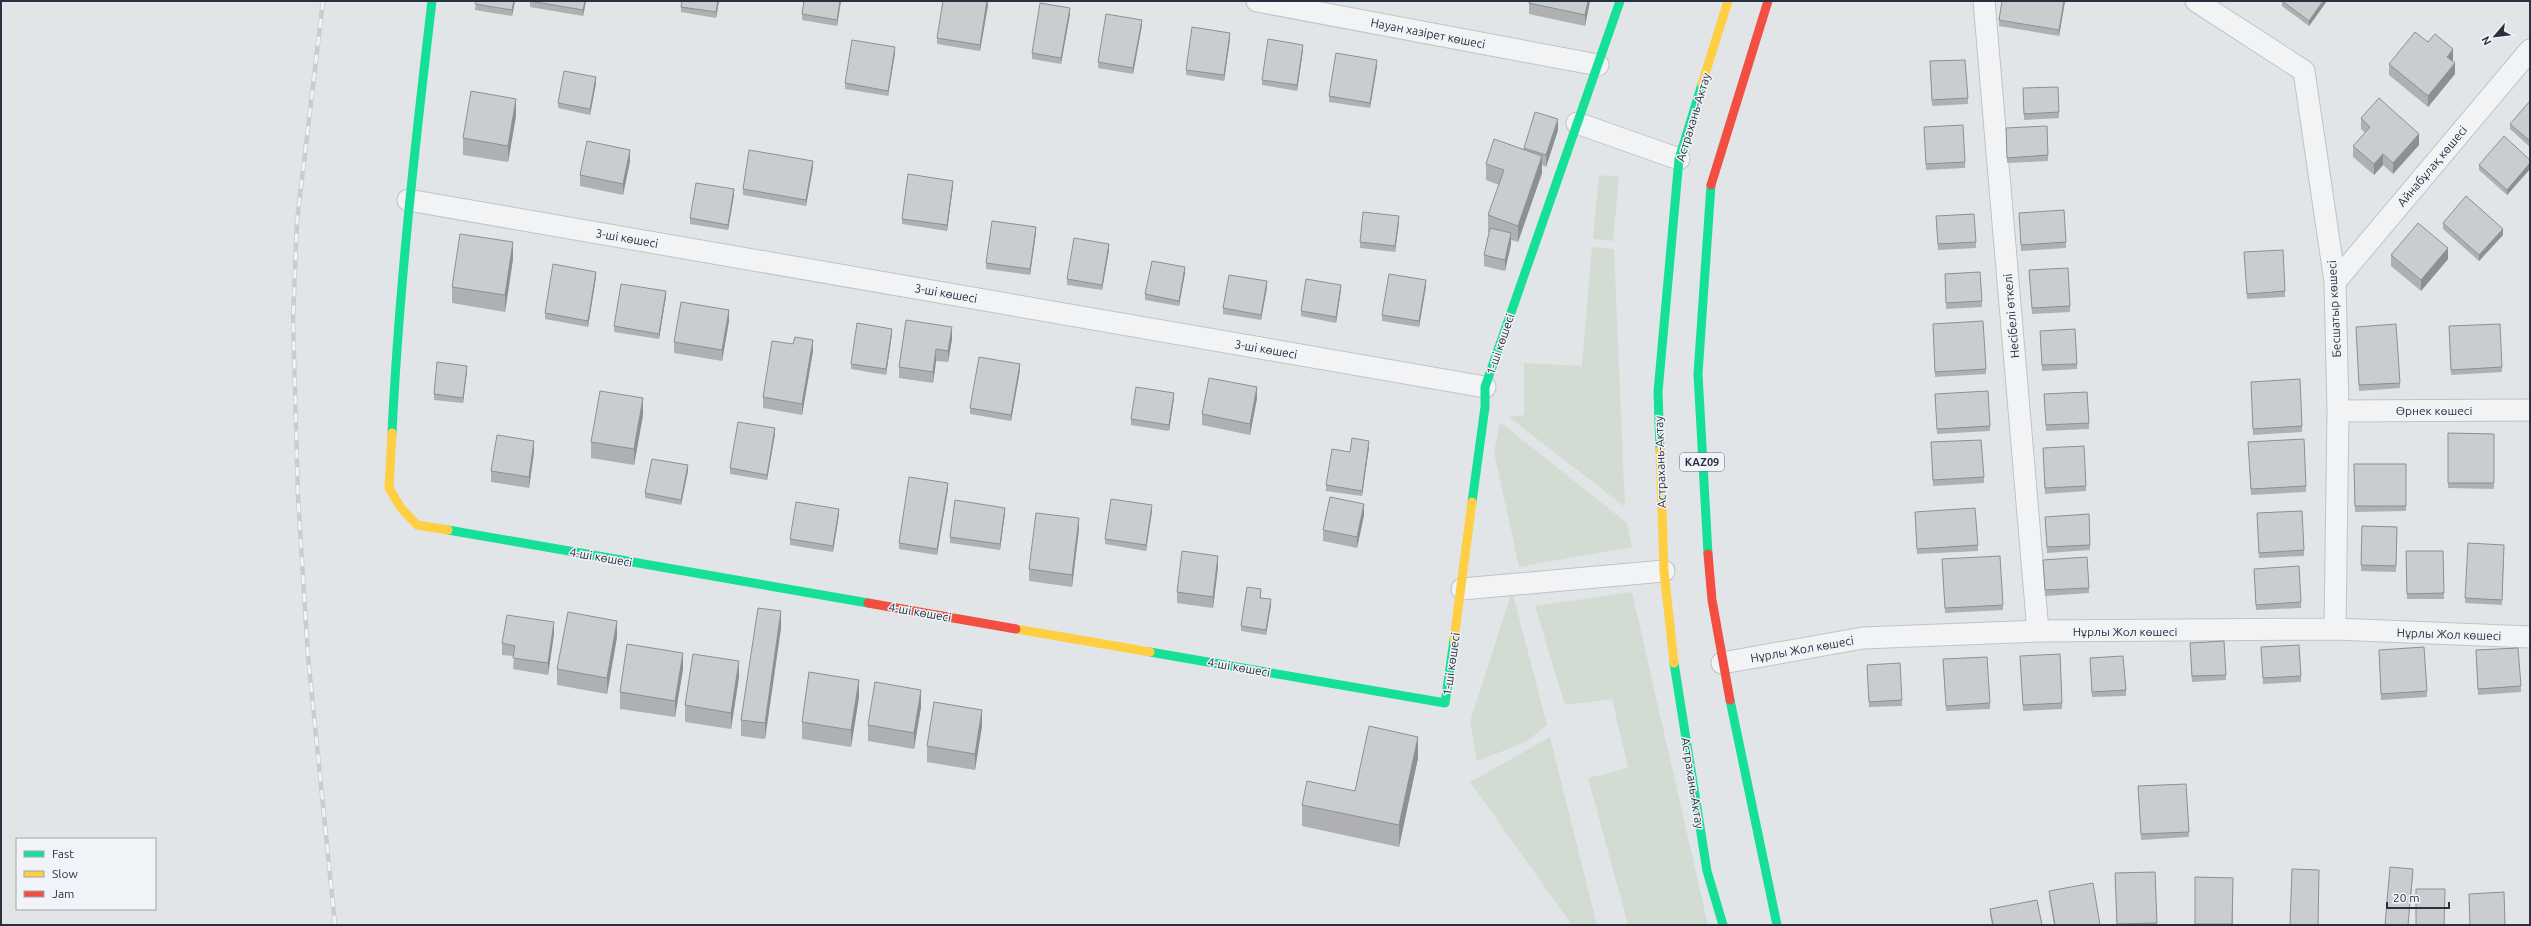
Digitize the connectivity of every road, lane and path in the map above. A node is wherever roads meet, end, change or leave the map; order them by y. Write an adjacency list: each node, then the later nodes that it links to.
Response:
1 (432, 1): 12 (main road, 4-шi көшесі)
2 (1258, 1): 9 (street, Науан хазірет көшесі)
3 (1620, 1): 9 (main road, 1-шi көшесі)
4 (1728, 1): 11 (main road, Астрахань-Актау)
5 (1768, 1): 22 (main road, KAZ09)
6 (1984, 1): 20 (street, Несібелі өткелі)
7 (2196, 1): 13 (street, Бесшатыр көшесі)
8 (2530, 50): 13 (street, Айнабұлақ көшесі)
9 (1598, 65): 10 (main road, 1-шi көшесі)
10 (1576, 123): 11 (street); 14 (main road, 1-шi көшесі)
11 (1679, 159): 17 (main road, Астрахань-Актау)
12 (408, 200): 14 (street, 3-шi көшесі); 23 (main road, 4-шi көшесі)
13 (2335, 282): 16 (street, Бесшатыр көшесі)
14 (1485, 387): 18 (main road, 1-шi көшесі)
15 (2530, 410): 16 (street, Өрнек көшесі)
16 (2338, 411): 19 (street, Бесшатыр көшесі)
17 (1664, 572): 18 (street); 24 (main road, Астрахань-Актау)
18 (1462, 589): 23 (main road, 1-шi көшесі)
19 (2334, 629): 20 (street, Нұрлы Жол көшесі); 21 (street, Нұрлы Жол көшесі)
20 (2038, 631): 22 (street, Нұрлы Жол көшесі)
21 (2530, 637)
22 (1722, 663): 25 (main road, KAZ09)
23 (1445, 703)
24 (1723, 925)
25 (1777, 925)

